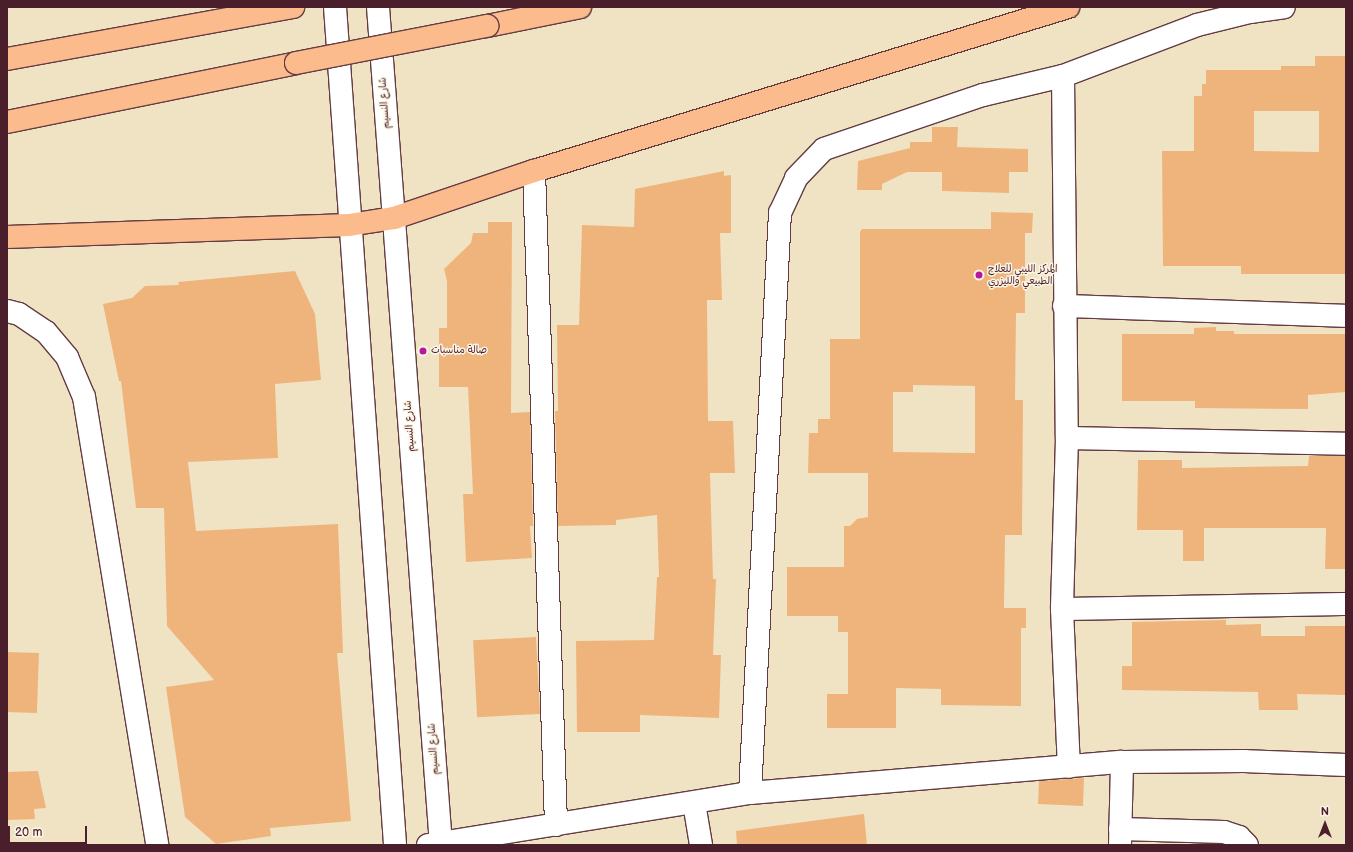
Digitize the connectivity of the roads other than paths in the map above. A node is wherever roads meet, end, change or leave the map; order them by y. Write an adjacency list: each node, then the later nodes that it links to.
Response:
1 (292, 7): 7 (highway)
2 (335, 7): 12 (street)
3 (378, 7): 11 (street, شارع النسيم)
4 (580, 7): 9 (highway, bridge)
5 (1068, 7): 10 (highway)
6 (1284, 7): 8 (street)
7 (7, 59)
8 (1063, 76): 14 (street); 24 (street)
9 (7, 122)
10 (534, 172): 11 (highway); 26 (street)
11 (394, 218): 12 (highway); 28 (street, شارع النسيم)
12 (349, 225): 13 (highway); 30 (street)
13 (7, 237)
14 (1064, 306): 16 (street); 17 (street)
15 (7, 311): 29 (street)
16 (1346, 316)
17 (1067, 438): 18 (street); 20 (street)
18 (1346, 444)
19 (1346, 604): 20 (street)
20 (1062, 609): 23 (street)
21 (1122, 762): 22 (street); 23 (street); 27 (street)
22 (1346, 765)
23 (1069, 768): 24 (street)
24 (750, 793): 25 (street)
25 (694, 803): 26 (street); 31 (street)
26 (556, 825): 28 (street)
27 (1120, 837): 32 (street)
28 (437, 844)
29 (157, 845)
30 (395, 845)
31 (701, 845)
32 (1247, 845)

